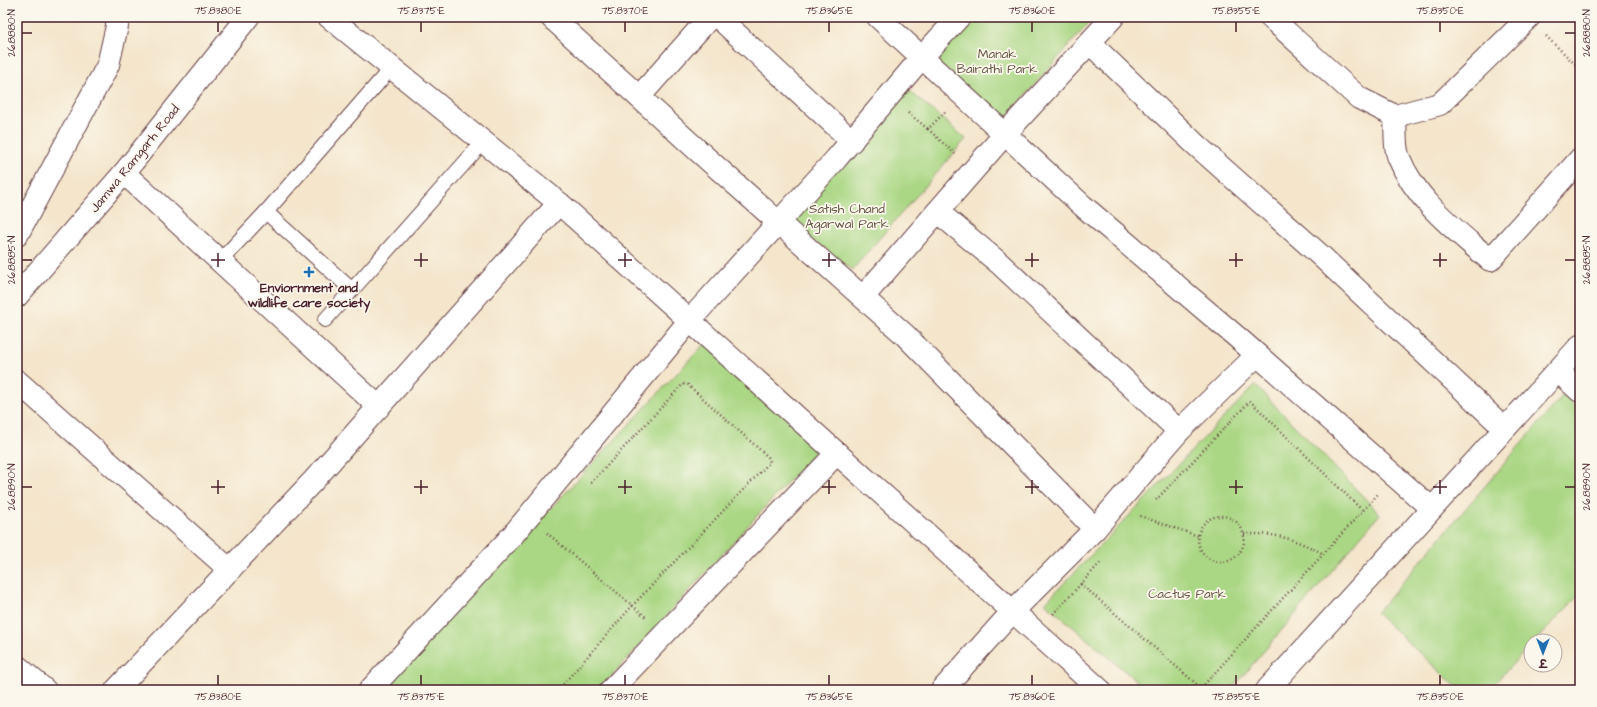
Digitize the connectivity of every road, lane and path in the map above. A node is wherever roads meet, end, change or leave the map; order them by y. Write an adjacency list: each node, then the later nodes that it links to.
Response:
1 (117, 17): 31 (street)
2 (248, 17): 26 (street, Jamwa Ramgarh Road)
3 (330, 17): 14 (street)
4 (551, 17): 17 (street)
5 (710, 17): 17 (street)
6 (718, 17): 23 (street)
7 (878, 17): 13 (street)
8 (959, 17): 13 (street)
9 (1113, 17): 12 (street)
10 (1270, 17): 19 (street)
11 (1528, 18): 15 (path); 19 (street)
12 (1090, 43): 21 (street); 44 (street)
13 (922, 57): 16 (street); 23 (street)
14 (392, 67): 22 (street); 28 (lane)
15 (1580, 69)
16 (962, 94): 20 (path); 21 (street)
17 (639, 97): 30 (street)
18 (906, 110): 20 (path)
19 (1395, 116): 25 (street)
20 (928, 128): 24 (path)
21 (1005, 134): 29 (street); 39 (street)
22 (484, 141): 27 (street); 33 (lane)
23 (852, 141): 30 (street)
24 (957, 156)
25 (1580, 159)
26 (124, 173): 32 (street); 34 (street, Jamwa Ramgarh Road)
27 (560, 203): 37 (street); 43 (street)
28 (266, 212): 32 (lane); 33 (lane)
29 (938, 212): 35 (street); 45 (street)
30 (779, 223): 35 (street); 37 (street)
31 (17, 235)
32 (220, 261): 43 (street)
33 (352, 290): 36 (lane)
34 (17, 296)
35 (863, 297): 54 (street)
36 (325, 320)
37 (690, 320): 46 (street); 70 (street)
38 (1580, 346): 40 (street)
39 (1257, 355): 45 (street); 49 (street)
40 (1558, 371): 42 (street); 44 (street)
41 (17, 381): 61 (street)
42 (1580, 391)
43 (379, 407): 61 (street)
44 (1504, 428): 49 (street)
45 (1179, 431): 54 (street)
46 (837, 453): 64 (street); 72 (street)
47 (588, 486): 63 (path)
48 (1151, 505): 59 (path)
49 (1431, 508): 75 (street)
50 (1146, 510): 51 (path)
51 (1140, 516): 52 (path); 57 (path)
52 (1136, 522)
53 (551, 526): 55 (path)
54 (1095, 529): 64 (street)
55 (546, 532): 58 (path); 63 (path)
56 (1244, 534): 57 (path); 57 (path); 59 (path)
57 (1198, 536)
58 (541, 538)
59 (1324, 554): 62 (path)
60 (1101, 561): 62 (path)
61 (230, 570): 69 (street)
62 (1081, 584): 66 (path)
63 (633, 605): 65 (path); 71 (path)
64 (1013, 612): 66 (street); 73 (street)
65 (650, 621)
66 (1036, 633): 74 (street)
67 (17, 666): 68 (street)
68 (46, 690)
69 (116, 690)
70 (370, 690)
71 (558, 690)
72 (611, 690)
73 (942, 690)
74 (1100, 690)
75 (1267, 690)

